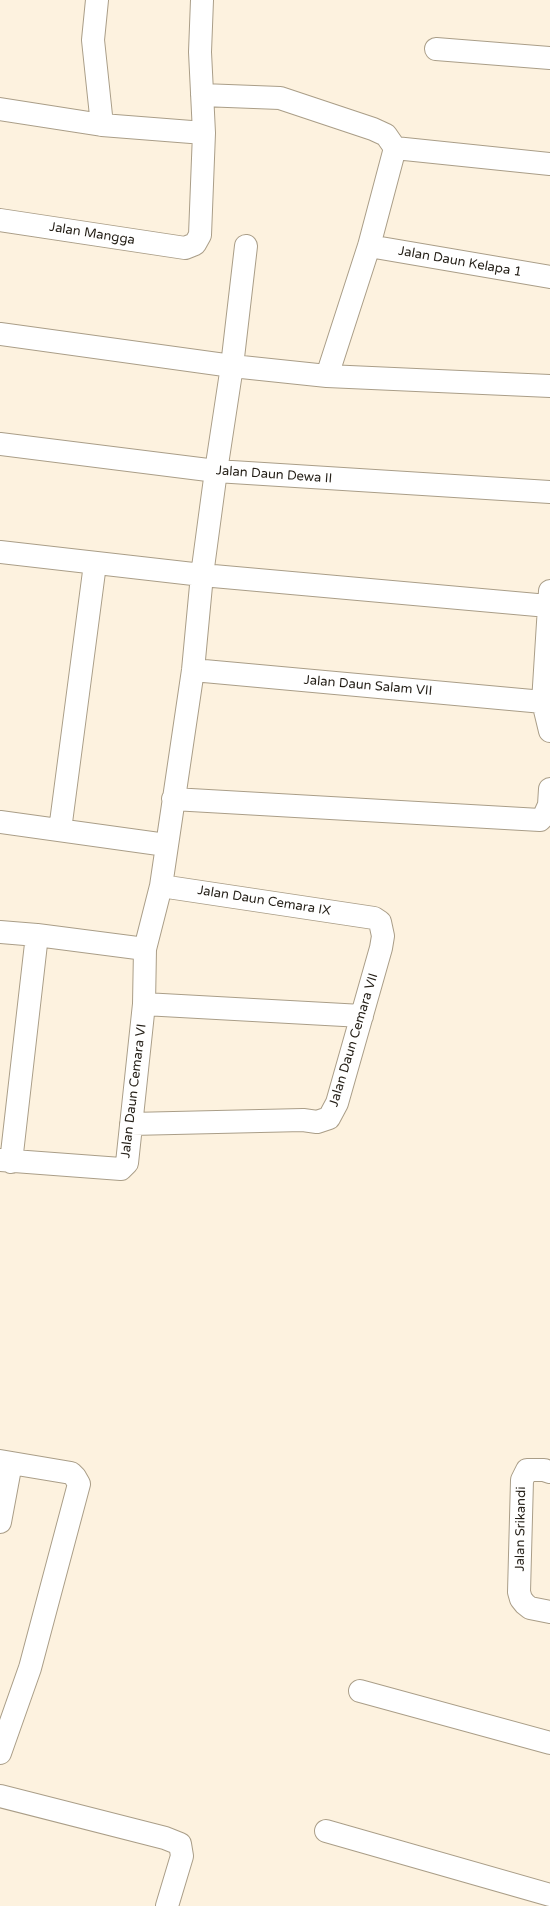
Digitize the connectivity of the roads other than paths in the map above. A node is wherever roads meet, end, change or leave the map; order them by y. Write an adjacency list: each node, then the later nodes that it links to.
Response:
1 (98, 0): 7 (street)
2 (201, 6): 5 (street)
3 (436, 49): 4 (street)
4 (550, 58)
5 (202, 95): 8 (street); 9 (street)
6 (0, 109): 7 (street)
7 (102, 125): 8 (street)
8 (204, 133): 11 (street, Jalan Mangga)
9 (395, 148): 10 (street); 13 (street)
10 (550, 164)
11 (0, 220)
12 (246, 246): 16 (street, Jalan Daun Cemara VI)
13 (369, 246): 14 (street, Jalan Daun Kelapa 1); 17 (street)
14 (550, 277)
15 (0, 334): 16 (street)
16 (232, 366): 17 (street); 20 (street, Jalan Daun Cemara VI)
17 (327, 376): 18 (street)
18 (550, 386)
19 (0, 444): 20 (street, Jalan Daun Dewa II)
20 (216, 471): 21 (street, Jalan Daun Dewa II); 24 (street, Jalan Daun Cemara VI)
21 (550, 492)
22 (0, 552): 23 (street)
23 (95, 564): 24 (street); 32 (street)
24 (202, 575): 25 (street); 26 (street, Jalan Daun Cemara VI)
25 (549, 598): 27 (street)
26 (193, 670): 27 (street, Jalan Daun Salam VII); 30 (street, Jalan Daun Cemara VI)
27 (543, 702): 28 (street)
28 (550, 731)
29 (550, 789): 30 (street)
30 (173, 799): 33 (street, Jalan Daun Cemara VI)
31 (0, 822): 32 (street)
32 (60, 830): 33 (street)
33 (166, 845): 34 (street, Jalan Daun Cemara VI)
34 (161, 886): 35 (street, Jalan Daun Cemara IX); 38 (street, Jalan Daun Cemara VI)
35 (367, 917): 40 (street, Jalan Daun Cemara VII)
36 (0, 932): 37 (street)
37 (36, 935): 38 (street); 42 (street)
38 (145, 949): 39 (street, Jalan Daun Cemara VI)
39 (144, 1004): 40 (street); 41 (street, Jalan Daun Cemara VI)
40 (362, 1016): 41 (street, Jalan Daun Cemara VII)
41 (132, 1124): 42 (street, Jalan Daun Cemara VI)
42 (6, 1161)
43 (5, 1462): 45 (street); 49 (street)
44 (550, 1472): 46 (street, Jalan Srikandi)
45 (0, 1522)
46 (540, 1610)
47 (360, 1691): 48 (street)
48 (550, 1743)
49 (0, 1753)
50 (0, 1796): 53 (street)
51 (326, 1830): 52 (street)
52 (550, 1895)
53 (167, 1906)

